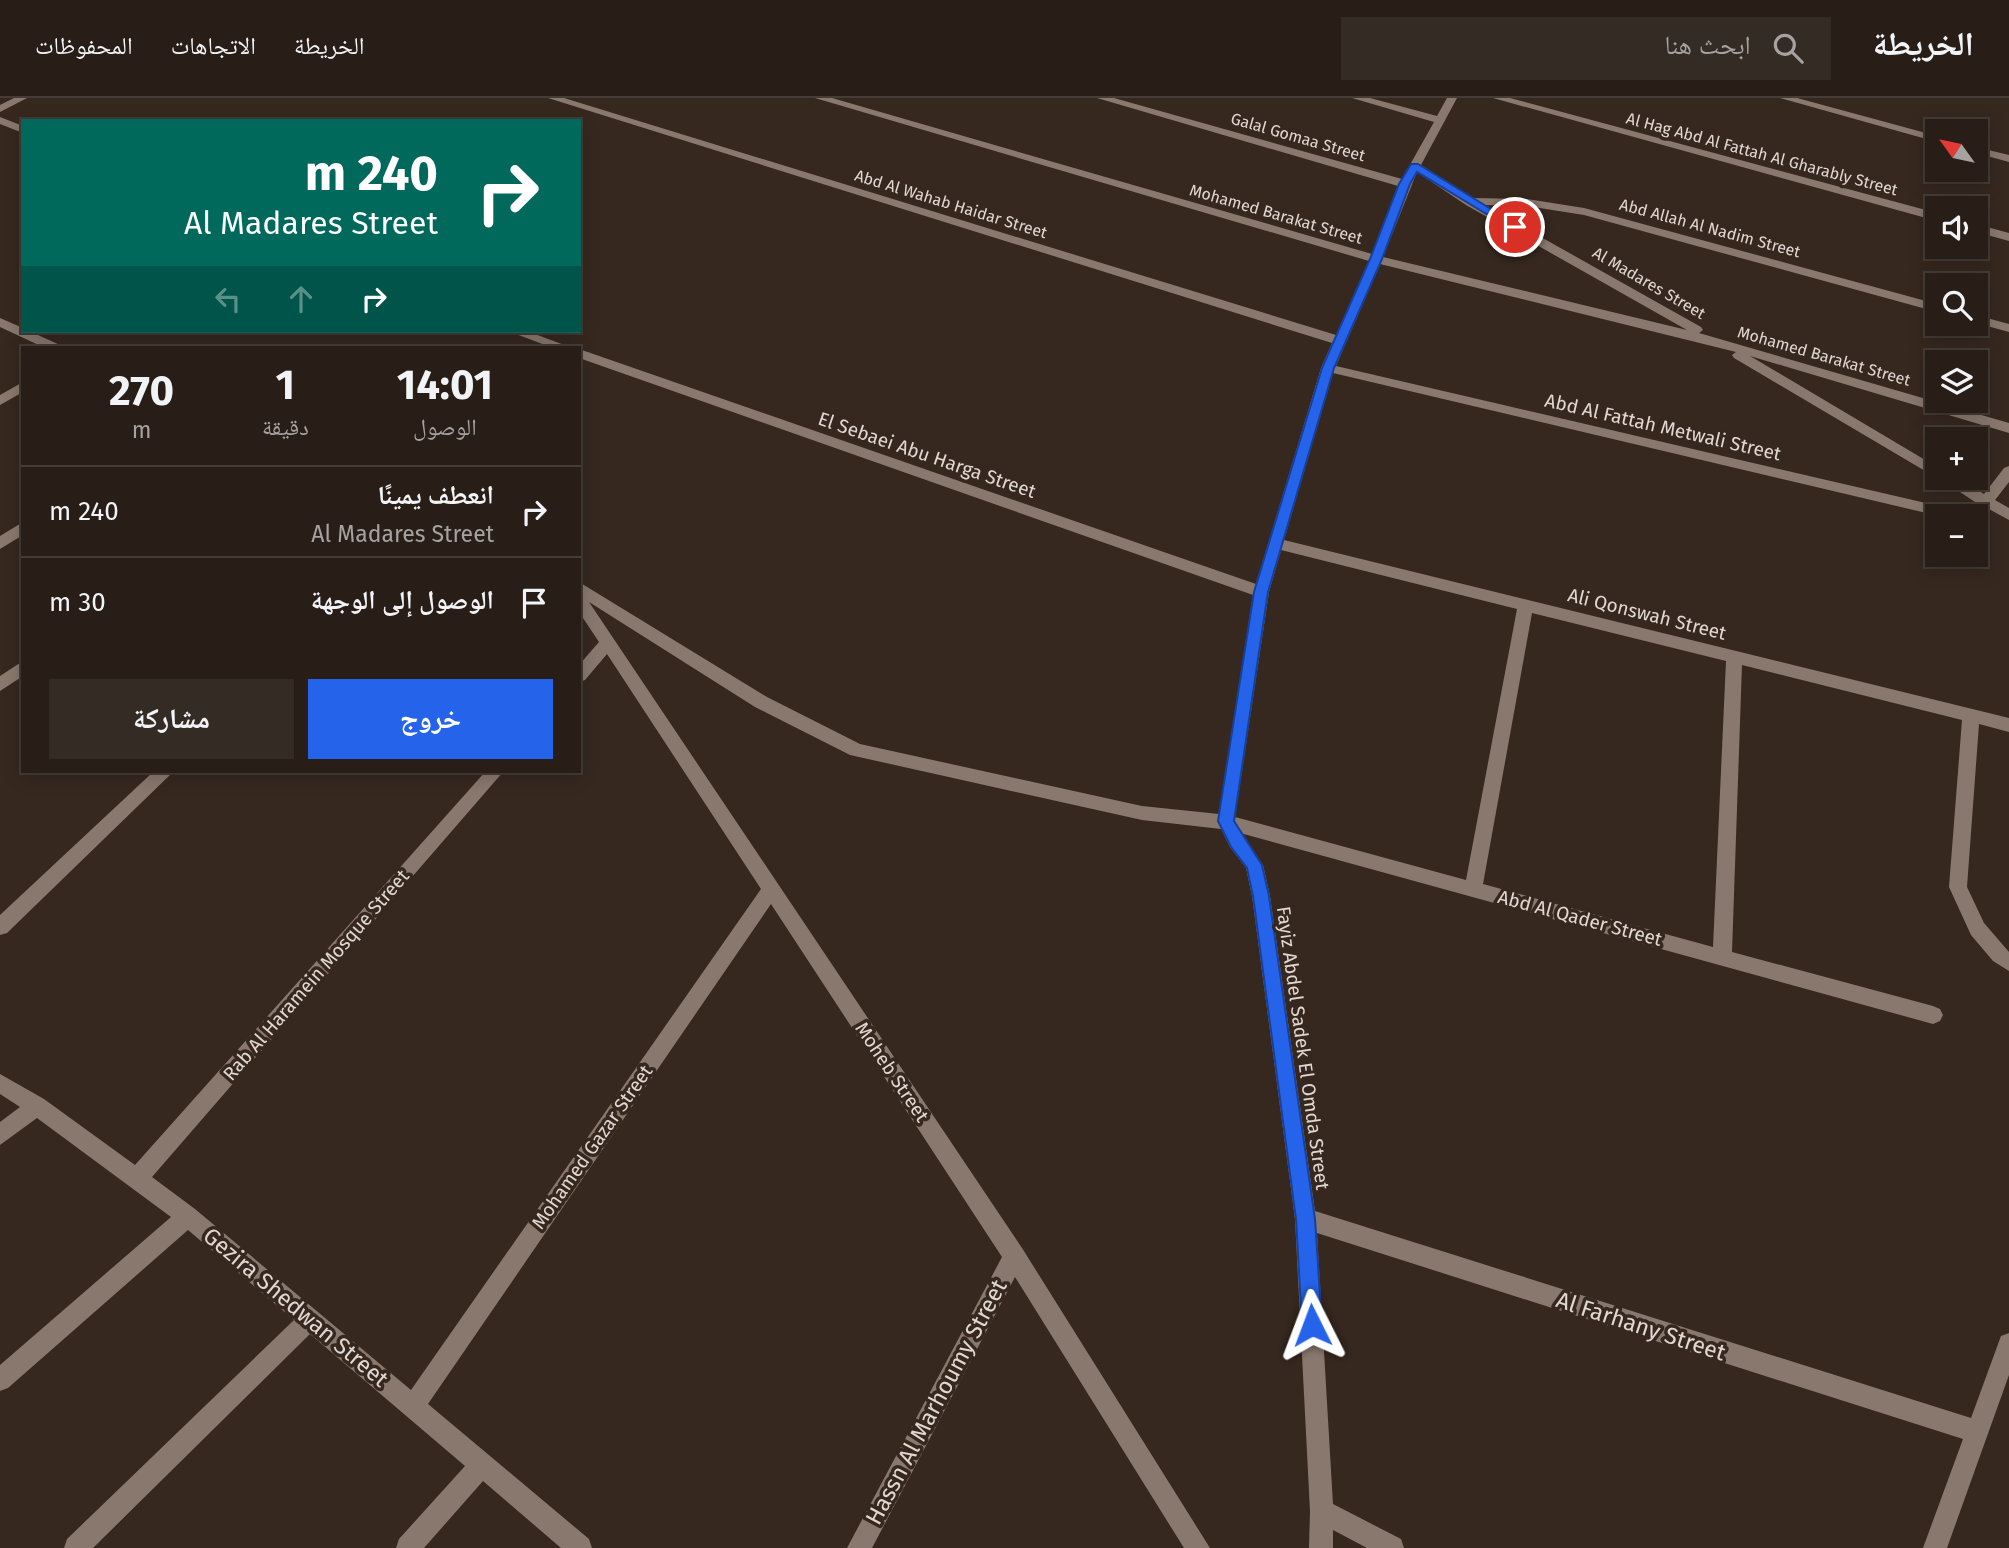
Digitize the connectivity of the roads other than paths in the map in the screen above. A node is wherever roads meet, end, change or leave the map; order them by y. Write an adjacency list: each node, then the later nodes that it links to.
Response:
1 (22, 98): 9 (street)
2 (553, 98): 30 (street, Abd Al Wahab Haidar Street)
3 (820, 98): 22 (street, Mohamed Barakat Street)
4 (1102, 98): 17 (street, Galal Gomaa Street)
5 (1357, 98): 11 (street)
6 (1452, 98): 11 (street)
7 (1498, 98): 19 (street, Al Hag Abd Al Fattah Al Gharably Street)
8 (1784, 98): 13 (street)
9 (0, 109)
10 (0, 120): 12 (street)
11 (1440, 120): 16 (street)
12 (21, 129)
13 (1925, 136)
14 (1988, 153): 15 (street)
15 (2009, 159)
16 (1415, 166): 17 (street); 18 (street, Al Madares Street)
17 (1405, 184): 22 (street)
18 (1470, 202): 23 (street, Abd Allah Al Nadim Street); 31 (street, Al Madares Street)
19 (1925, 215)
20 (1988, 231): 21 (street)
21 (2009, 237)
22 (1376, 259): 30 (street); 31 (street, Mohamed Barakat Street)
23 (1925, 305)
24 (0, 322): 27 (street)
25 (1988, 322): 26 (street)
26 (2009, 328)
27 (21, 332)
28 (23, 333): 32 (street)
29 (521, 333): 33 (street)
30 (1340, 341): 35 (street)
31 (1715, 341): 38 (street, Mohamed Barakat Street); 39 (street, Al Madares Street)
32 (51, 346)
33 (559, 346)
34 (581, 354): 48 (street, El Sebaei Abu Harga Street)
35 (1328, 368): 42 (street, Abd Al Fattah Metwali Street); 45 (street)
36 (21, 387): 37 (street)
37 (0, 401)
38 (2009, 428)
39 (1925, 466)
40 (2009, 471): 42 (street)
41 (1966, 490): 42 (street)
42 (1986, 502): 43 (street)
43 (2009, 515)
44 (21, 528): 46 (street)
45 (1274, 542): 48 (street); 50 (street, Ali Qonswah Street)
46 (0, 544)
47 (581, 589): 60 (street, Abd Al Qader Street)
48 (1261, 592): 60 (street)
49 (581, 602): 51 (street, Moheb Street)
50 (1526, 605): 52 (street, Ali Qonswah Street); 62 (street)
51 (608, 643): 54 (street); 61 (street, Moheb Street)
52 (1734, 657): 56 (street, Ali Qonswah Street); 64 (street)
53 (21, 669): 55 (street)
54 (581, 674)
55 (0, 685)
56 (1971, 716): 57 (street, Ali Qonswah Street); 65 (street)
57 (2009, 725)
58 (163, 773): 63 (street)
59 (494, 773): 70 (street, Rab Al Haramein Mosque Street)
60 (1226, 821): 62 (street, Abd Al Qader Street); 72 (street, Fayiz Abdel Sadek El Omda Street)
61 (771, 889): 73 (street, Moheb Street); 77 (street, Mohamed Gazar Street)
62 (1474, 889): 64 (street, Abd Al Qader Street)
63 (0, 927)
64 (1721, 957): 66 (street, Abd Al Qader Street)
65 (2009, 963)
66 (1933, 1015)
67 (0, 1083): 68 (street, Gezira Shedwan Street)
68 (37, 1106): 69 (street); 70 (street, Gezira Shedwan Street)
69 (0, 1135)
70 (138, 1178): 71 (street, Gezira Shedwan Street)
71 (188, 1216): 74 (street, Gezira Shedwan Street); 76 (street)
72 (1306, 1219): 78 (street, Al Farhany Street); 80 (street, Fayiz Abdel Sadek El Omda Street)
73 (1014, 1256): 84 (street, Hassn Al Marhoumy Street); 85 (street, Moheb Street)
74 (310, 1319): 77 (street, Gezira Shedwan Street); 81 (street)
75 (2009, 1344): 78 (street)
76 (0, 1380)
77 (413, 1406): 79 (street, Gezira Shedwan Street)
78 (1977, 1432): 88 (street)
79 (482, 1465): 82 (street); 83 (street, Gezira Shedwan Street)
80 (1322, 1511): 86 (street, Fayiz Abdel Sadek El Omda Street); 87 (street)
81 (76, 1548)
82 (408, 1548)
83 (580, 1548)
84 (859, 1548)
85 (1198, 1548)
86 (1321, 1548)
87 (1392, 1548)
88 (1935, 1548)

